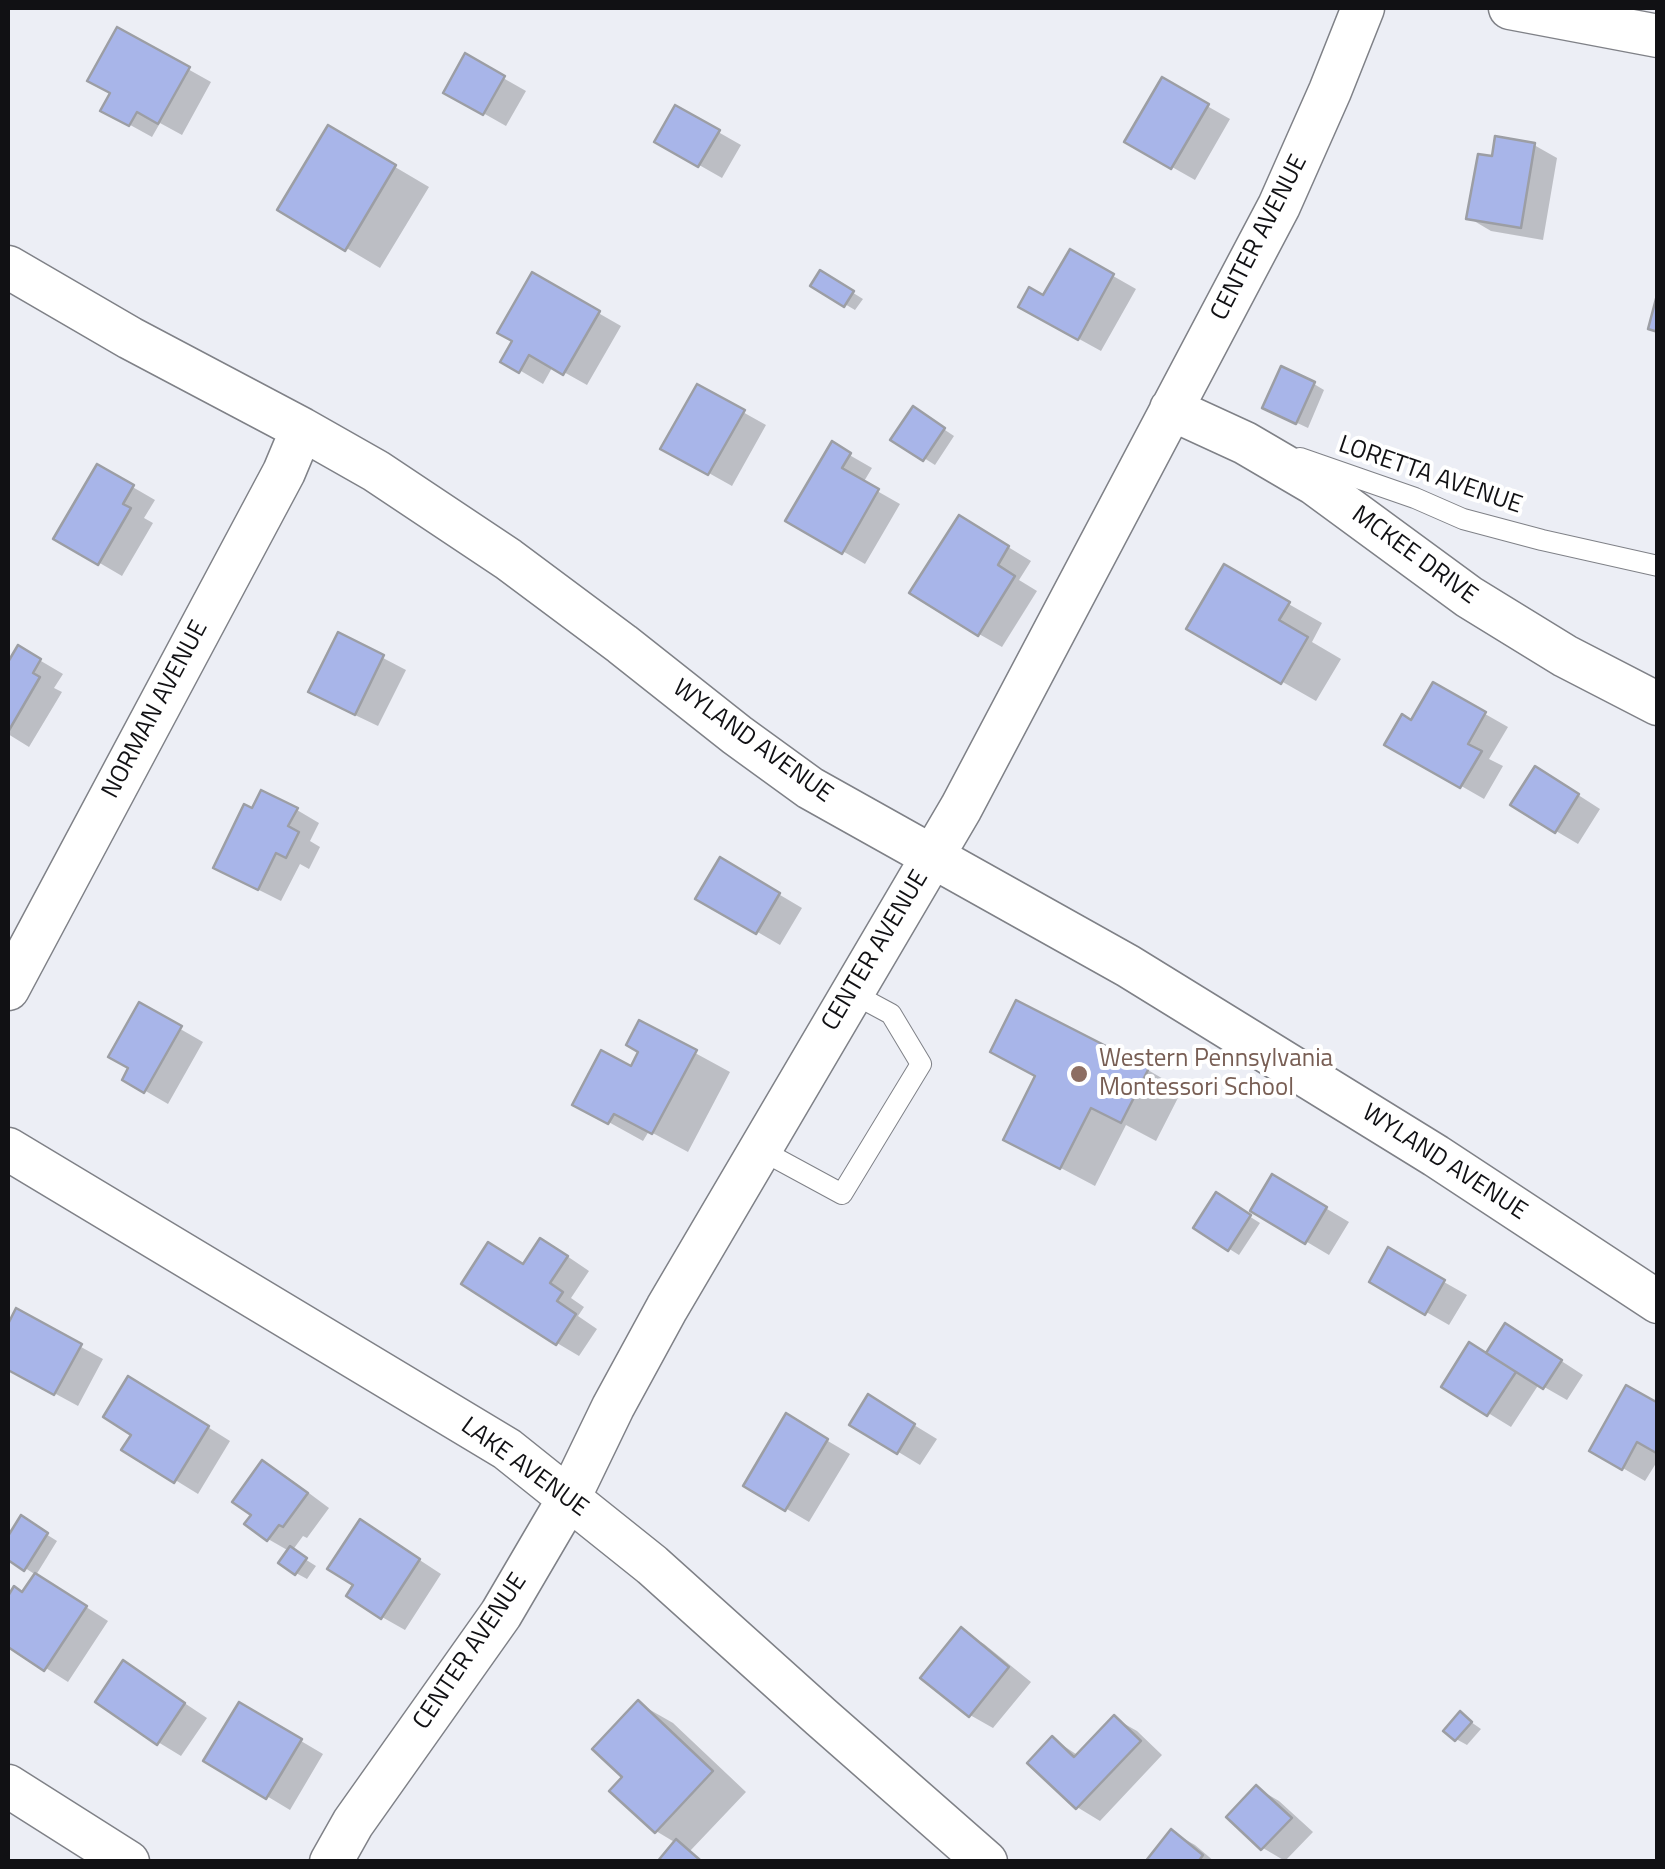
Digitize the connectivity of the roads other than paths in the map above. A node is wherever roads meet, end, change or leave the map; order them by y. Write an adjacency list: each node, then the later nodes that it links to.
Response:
1 (1363, 8): 5 (street, CENTER AVENUE)
2 (1510, 8): 3 (street)
3 (1658, 36)
4 (8, 267): 6 (street, WYLAND AVENUE)
5 (1171, 408): 7 (street, MCKEE DRIVE); 10 (street, CENTER AVENUE)
6 (302, 429): 10 (street, WYLAND AVENUE); 11 (street, NORMAN AVENUE)
7 (1244, 444): 8 (lane, LORETTA AVENUE); 9 (street, MCKEE DRIVE)
8 (1658, 566)
9 (1658, 704)
10 (932, 858): 12 (street, CENTER AVENUE); 15 (street, WYLAND AVENUE)
11 (8, 989)
12 (852, 993): 13 (street, CENTER AVENUE); 13 (lane)
13 (759, 1149): 16 (street, CENTER AVENUE)
14 (8, 1150): 16 (street, LAKE AVENUE)
15 (1658, 1302)
16 (568, 1498): 19 (street, CENTER AVENUE); 20 (street, LAKE AVENUE)
17 (8, 1786): 18 (street)
18 (128, 1862)
19 (331, 1862)
20 (986, 1862)

